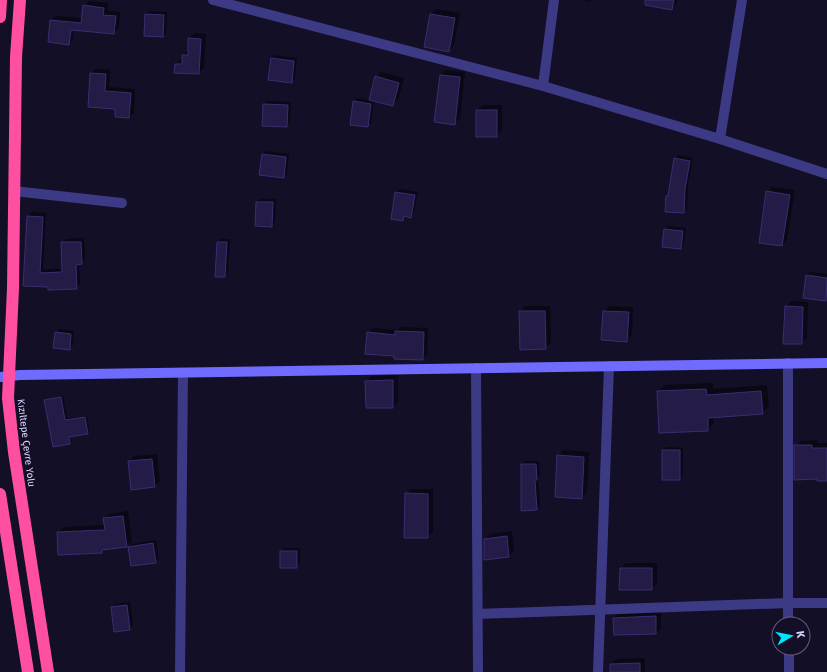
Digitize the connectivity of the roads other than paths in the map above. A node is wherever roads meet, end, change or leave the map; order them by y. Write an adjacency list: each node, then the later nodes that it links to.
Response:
1 (0, 0): 6 (highway)
2 (20, 0): 10 (highway, Kızıltepe Çevre Yolu)
3 (213, 0): 7 (street)
4 (554, 0): 7 (street)
5 (742, 0): 8 (street)
6 (0, 17)
7 (543, 86): 8 (street)
8 (720, 139): 9 (street)
9 (827, 174)
10 (14, 191): 11 (street); 17 (highway, Kızıltepe Çevre Yolu)
11 (122, 203)
12 (788, 363): 13 (street); 14 (street); 20 (street)
13 (827, 363)
14 (609, 366): 15 (street); 21 (street)
15 (476, 368): 16 (street); 22 (street)
16 (183, 372): 17 (street); 27 (street)
17 (5, 376): 26 (highway, Kızıltepe Çevre Yolu)
18 (0, 494): 25 (highway)
19 (827, 602): 20 (street)
20 (788, 603): 21 (street); 23 (street)
21 (601, 609): 22 (street); 29 (street)
22 (478, 614): 28 (street)
23 (788, 616)
24 (789, 656): 30 (street)
25 (28, 672)
26 (48, 672)
27 (180, 672)
28 (478, 672)
29 (598, 672)
30 (789, 672)

